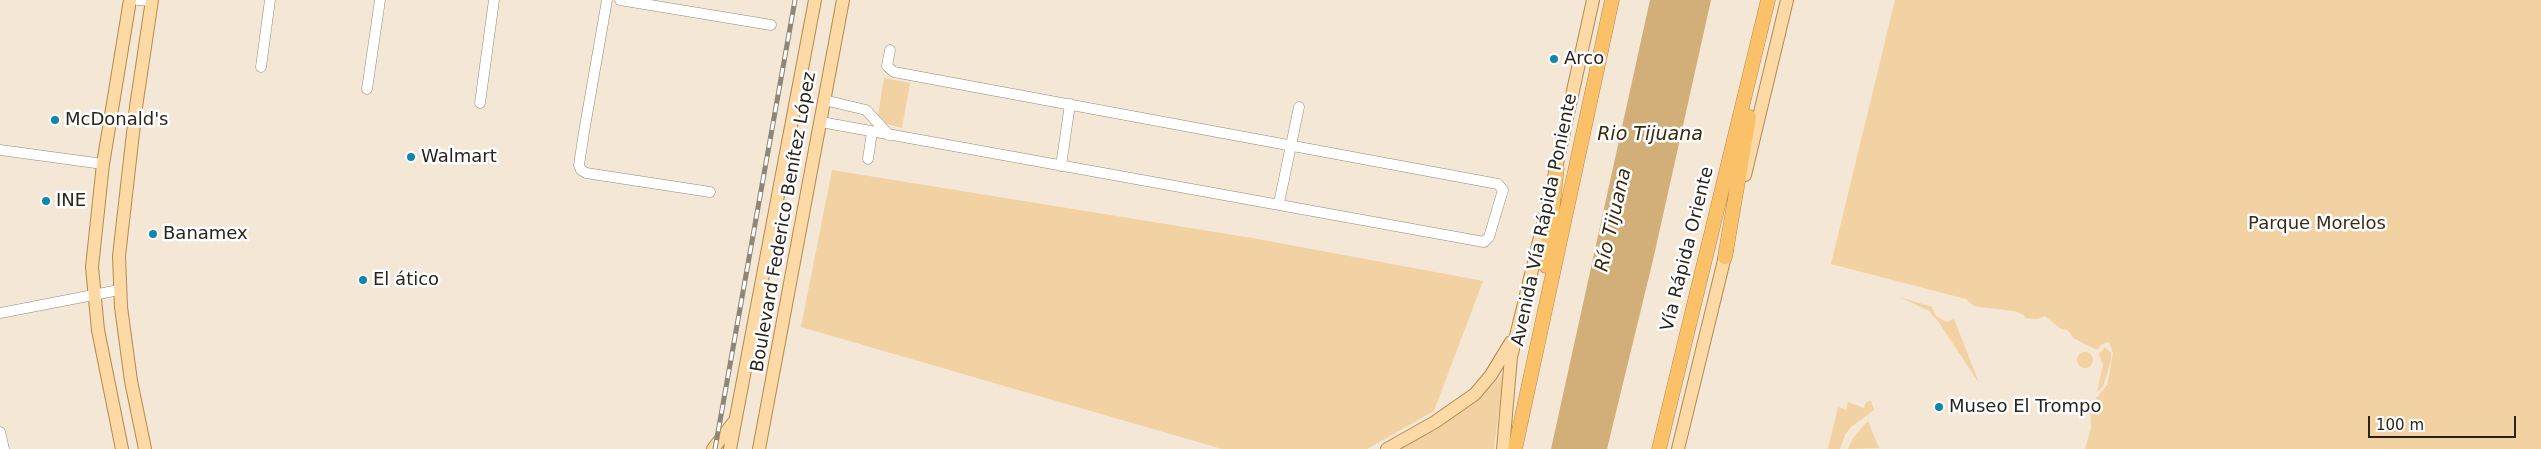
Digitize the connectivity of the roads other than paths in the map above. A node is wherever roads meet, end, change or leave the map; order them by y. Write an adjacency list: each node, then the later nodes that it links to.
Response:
1 (130, 0): 29 (main road)
2 (138, 0): 13 (street)
3 (270, 0): 17 (street)
4 (380, 0): 18 (street)
5 (494, 0): 20 (street)
6 (607, 0): 32 (street)
7 (620, 0): 15 (street)
8 (814, 0): 40 (main road, Boulevard Federico Benítez López)
9 (843, 0): 19 (main road, Boulevard Federico Benítez López)
10 (1593, 0): 31 (main road)
11 (1612, 0): 39 (highway, Avenida Vía Rápida Poniente)
12 (1787, 0): 34 (main road)
13 (152, 1): 35 (main road)
14 (1768, 1): 34 (highway); 53 (highway, Vía Rápida Oriente)
15 (771, 25)
16 (890, 50): 21 (street)
17 (261, 67)
18 (367, 89)
19 (824, 100): 23 (main road, Boulevard Federico Benítez López); 25 (street)
20 (480, 103)
21 (1070, 104): 26 (street); 30 (street)
22 (1299, 107): 26 (street)
23 (821, 122): 24 (street); 41 (main road, Boulevard Federico Benítez López)
24 (872, 132): 25 (street); 28 (street)
25 (889, 135): 30 (street)
26 (1292, 146): 33 (street); 33 (street)
27 (0, 150): 29 (street)
28 (868, 159)
29 (103, 164): 36 (main road)
30 (1061, 166): 33 (street)
31 (1557, 168): 38 (main road); 39 (highway)
32 (710, 192)
33 (1279, 203)
34 (1725, 256): 54 (main road)
35 (119, 290): 36 (street); 45 (main road)
36 (93, 294): 37 (street); 44 (main road)
37 (0, 313)
38 (1518, 329): 50 (main road); 51 (main road)
39 (1538, 339): 52 (highway, Avenida Vía Rápida Poniente)
40 (737, 416): 46 (main road); 47 (main road, Boulevard Federico Benítez López)
41 (766, 421): 48 (main road, Boulevard Federico Benítez López); 49 (main road)
42 (0, 432): 43 (street)
43 (4, 449)
44 (122, 449)
45 (145, 449)
46 (713, 449)
47 (730, 449)
48 (759, 449)
49 (768, 449)
50 (1387, 449)
51 (1503, 449)
52 (1515, 449)
53 (1659, 449)
54 (1678, 449)

